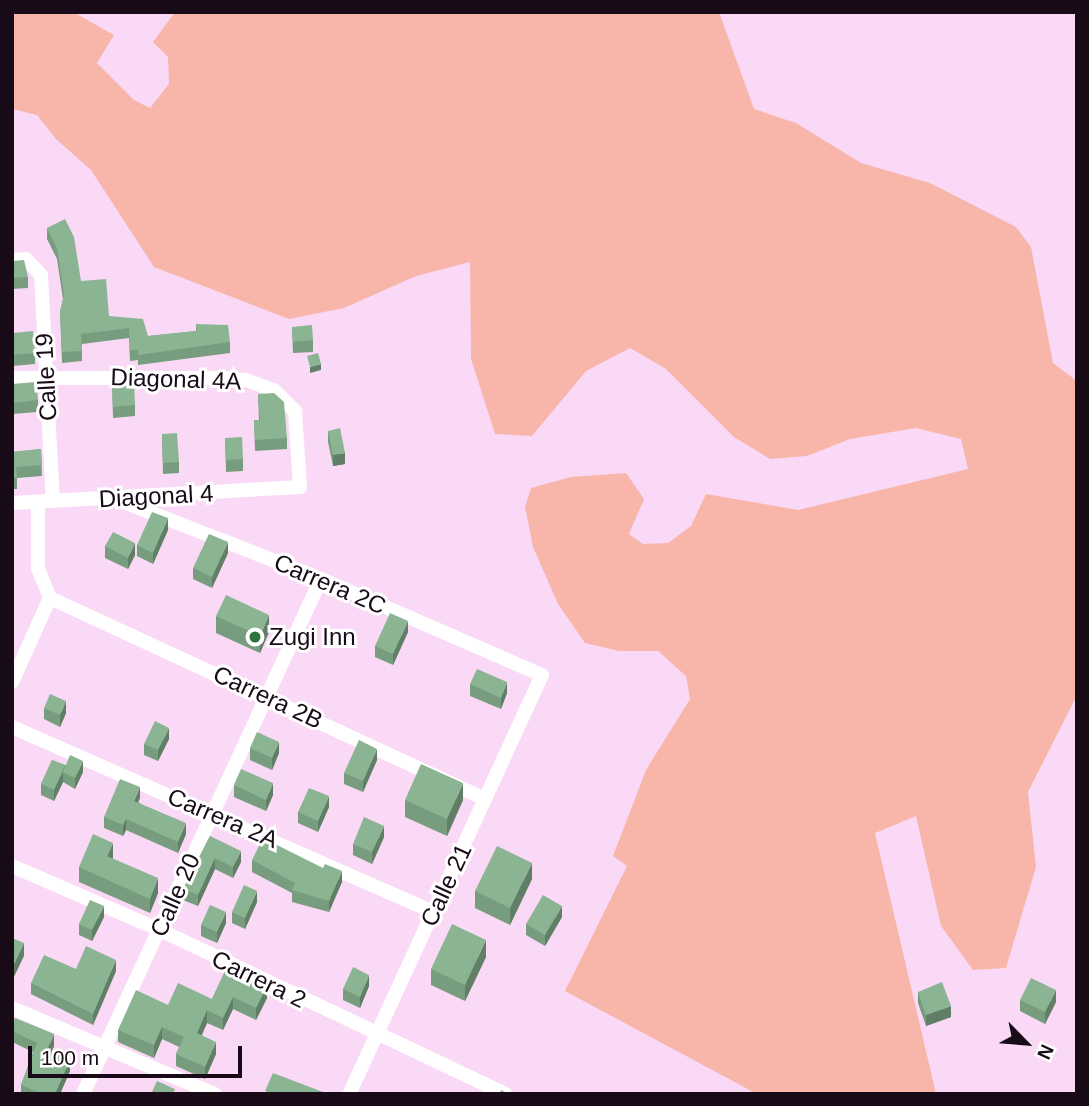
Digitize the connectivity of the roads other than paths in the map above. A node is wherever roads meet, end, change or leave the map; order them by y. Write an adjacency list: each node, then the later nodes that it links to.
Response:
1 (19, 260): 2 (street, Calle 19)
2 (46, 375): 3 (street, Diagonal 4A); 4 (street, Diagonal 4A); 6 (street, Calle 19)
3 (12, 378)
4 (300, 487): 5 (street, Diagonal 4)
5 (116, 499): 6 (street, Diagonal 4); 8 (street, Carrera 2C)
6 (45, 501): 7 (street, Diagonal 4); 9 (street, Calle 19)
7 (12, 503)
8 (321, 579): 10 (street, Carrera 2C); 12 (street, Calle 20)
9 (50, 598): 11 (street); 12 (street, Carrera 2B)
10 (542, 675): 14 (street, Calle 21)
11 (12, 682)
12 (265, 695): 14 (street, Carrera 2B); 15 (street, Calle 20)
13 (12, 727): 15 (street, Carrera 2A)
14 (485, 799): 17 (street, Calle 21)
15 (211, 813): 17 (street, Carrera 2A); 18 (street, Calle 20)
16 (12, 866): 18 (street, Carrera 2)
17 (433, 912): 20 (street, Calle 21)
18 (160, 930): 20 (street, Carrera 2); 21 (street, Calle 20)
19 (12, 1008): 21 (street)
20 (376, 1036): 22 (street, Carrera 2); 25 (street, Calle 21)
21 (105, 1045): 23 (street, Calle 20); 24 (street)
22 (500, 1093)
23 (83, 1094)
24 (215, 1094)
25 (349, 1094)

